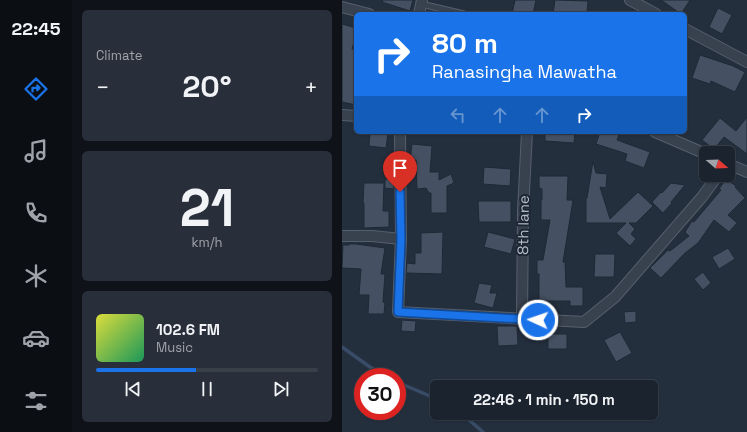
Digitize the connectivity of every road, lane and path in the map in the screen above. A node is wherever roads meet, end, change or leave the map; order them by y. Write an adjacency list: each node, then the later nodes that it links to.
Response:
1 (630, 0): 6 (street)
2 (342, 6): 4 (street)
3 (420, 6): 5 (lane)
4 (362, 12)
5 (453, 12)
6 (652, 12)
7 (687, 30): 8 (street)
8 (747, 62)
9 (342, 115): 10 (street)
10 (354, 116)
11 (400, 134): 19 (street)
12 (527, 134): 20 (street, 8th lane)
13 (660, 134): 14 (street)
14 (699, 151)
15 (735, 167): 16 (street)
16 (747, 172)
17 (713, 182): 20 (street)
18 (342, 236): 19 (street)
19 (401, 240): 20 (street)
20 (522, 319)

